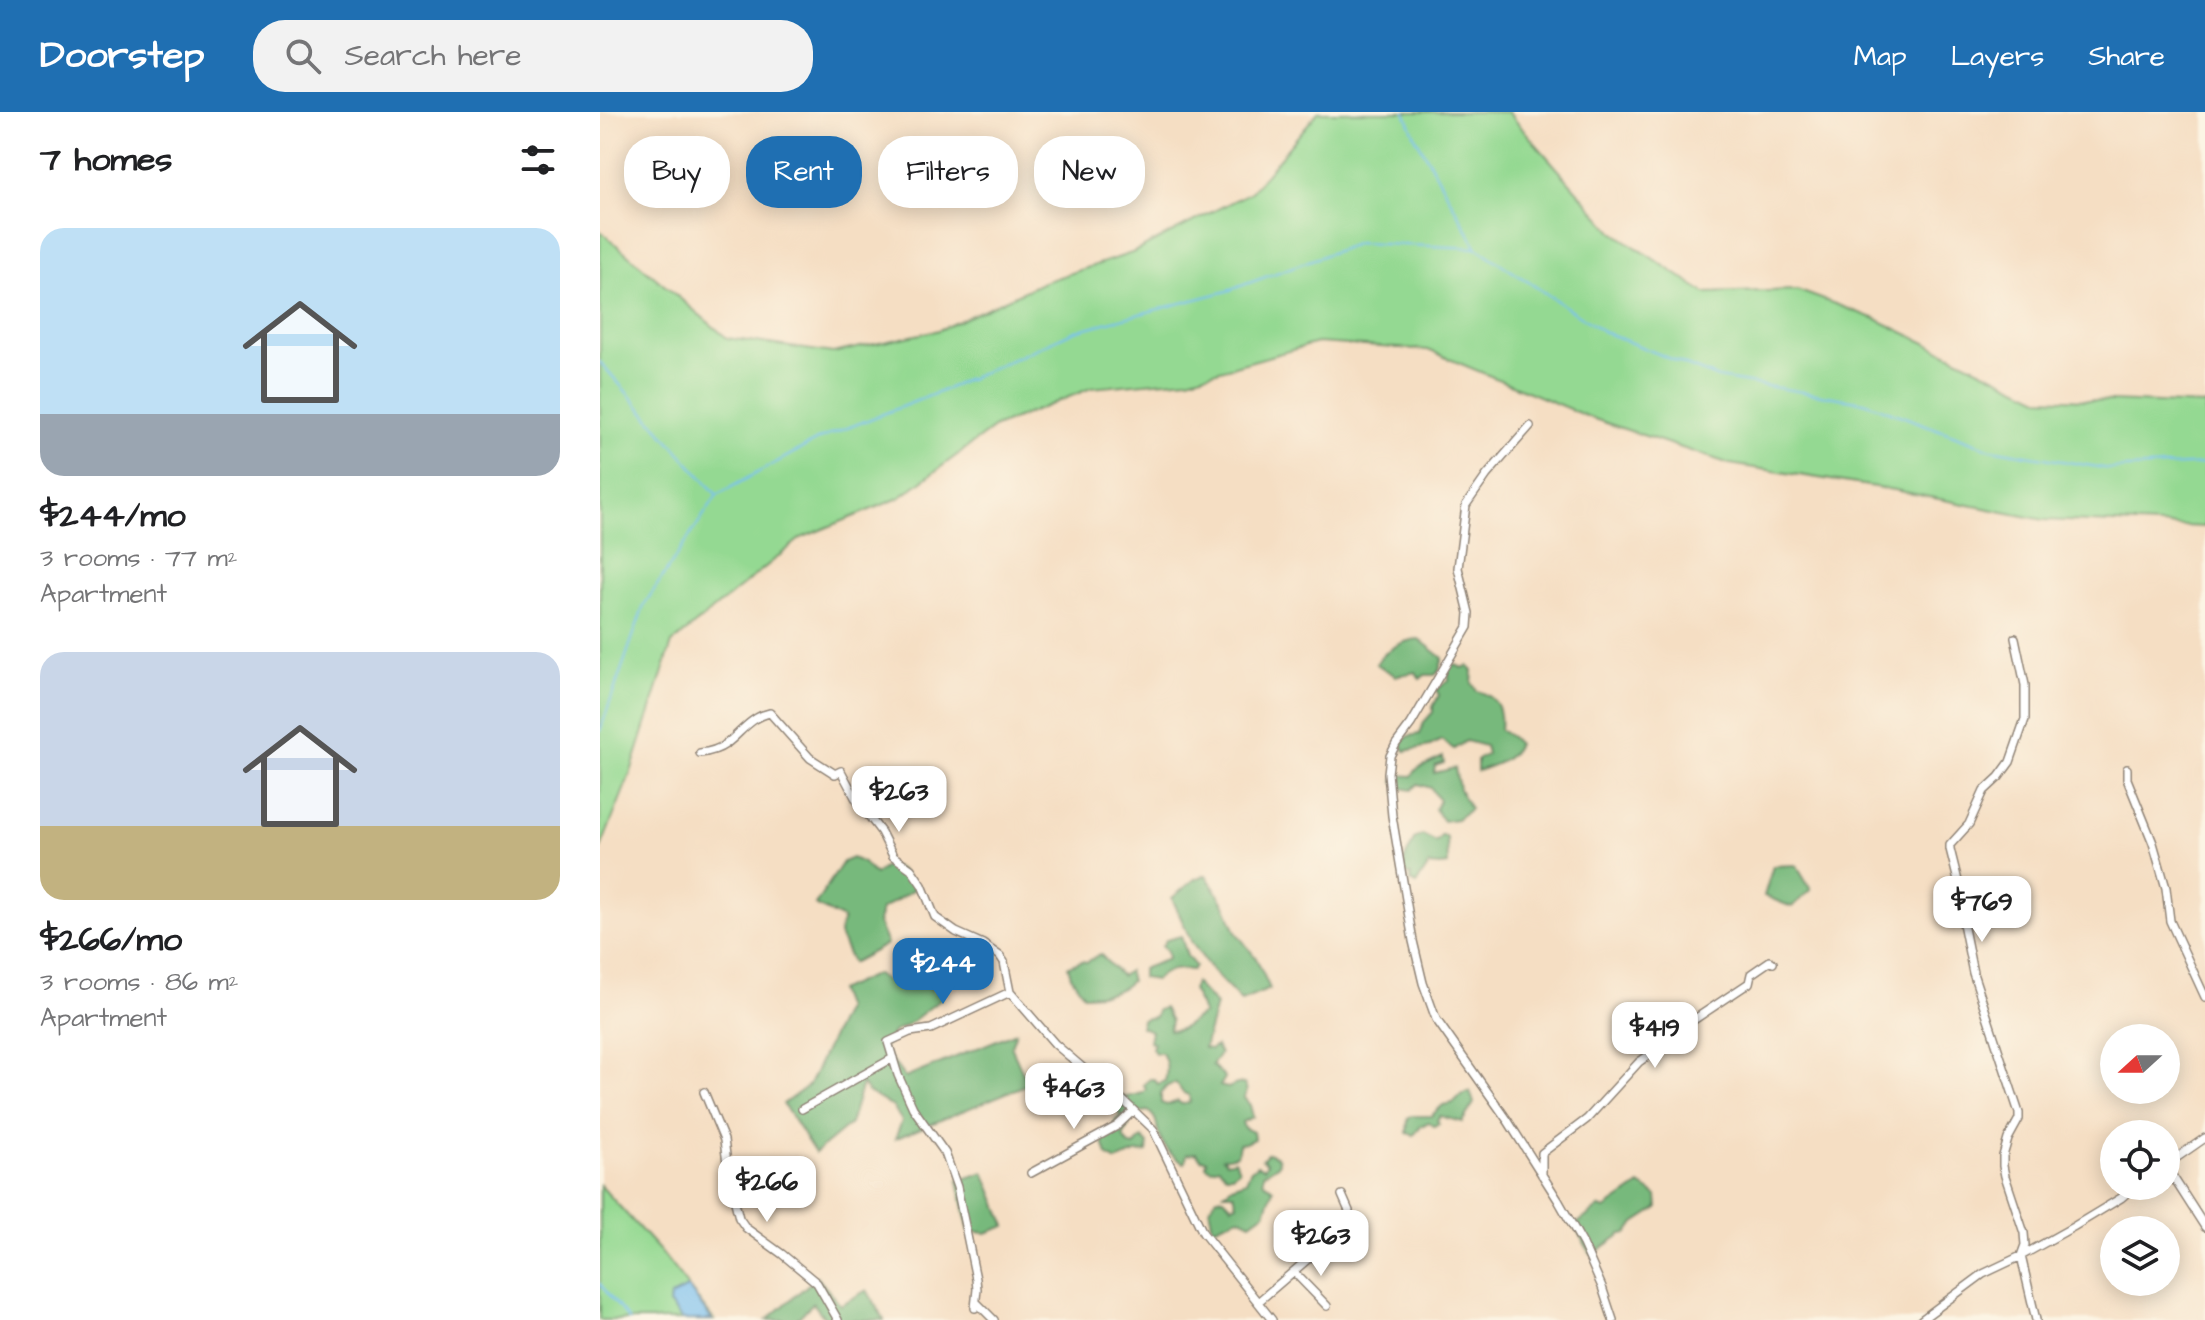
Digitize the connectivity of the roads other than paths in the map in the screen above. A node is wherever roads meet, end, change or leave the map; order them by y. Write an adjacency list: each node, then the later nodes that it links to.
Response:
1 (1530, 426): 15 (street)
2 (2015, 638): 20 (street)
3 (700, 753): 6 (street)
4 (2127, 769): 7 (street)
5 (1773, 963): 15 (street)
6 (1010, 992): 8 (street); 11 (street)
7 (2205, 997)
8 (893, 1058): 10 (street); 25 (street)
9 (704, 1092): 24 (street)
10 (802, 1109)
11 (1133, 1111): 14 (street); 22 (street)
12 (2205, 1138): 13 (street)
13 (2180, 1155)
14 (1031, 1173)
15 (1542, 1175): 27 (street)
16 (2180, 1188): 19 (street)
17 (1342, 1195): 21 (street)
18 (2118, 1200): 20 (street)
19 (2205, 1227)
20 (2021, 1256): 28 (street); 29 (street)
21 (1294, 1272): 22 (street); 23 (street)
22 (1258, 1302): 26 (street)
23 (1327, 1306)
24 (838, 1320)
25 (994, 1320)
26 (1272, 1320)
27 (1613, 1320)
28 (1921, 1320)
29 (2036, 1320)

